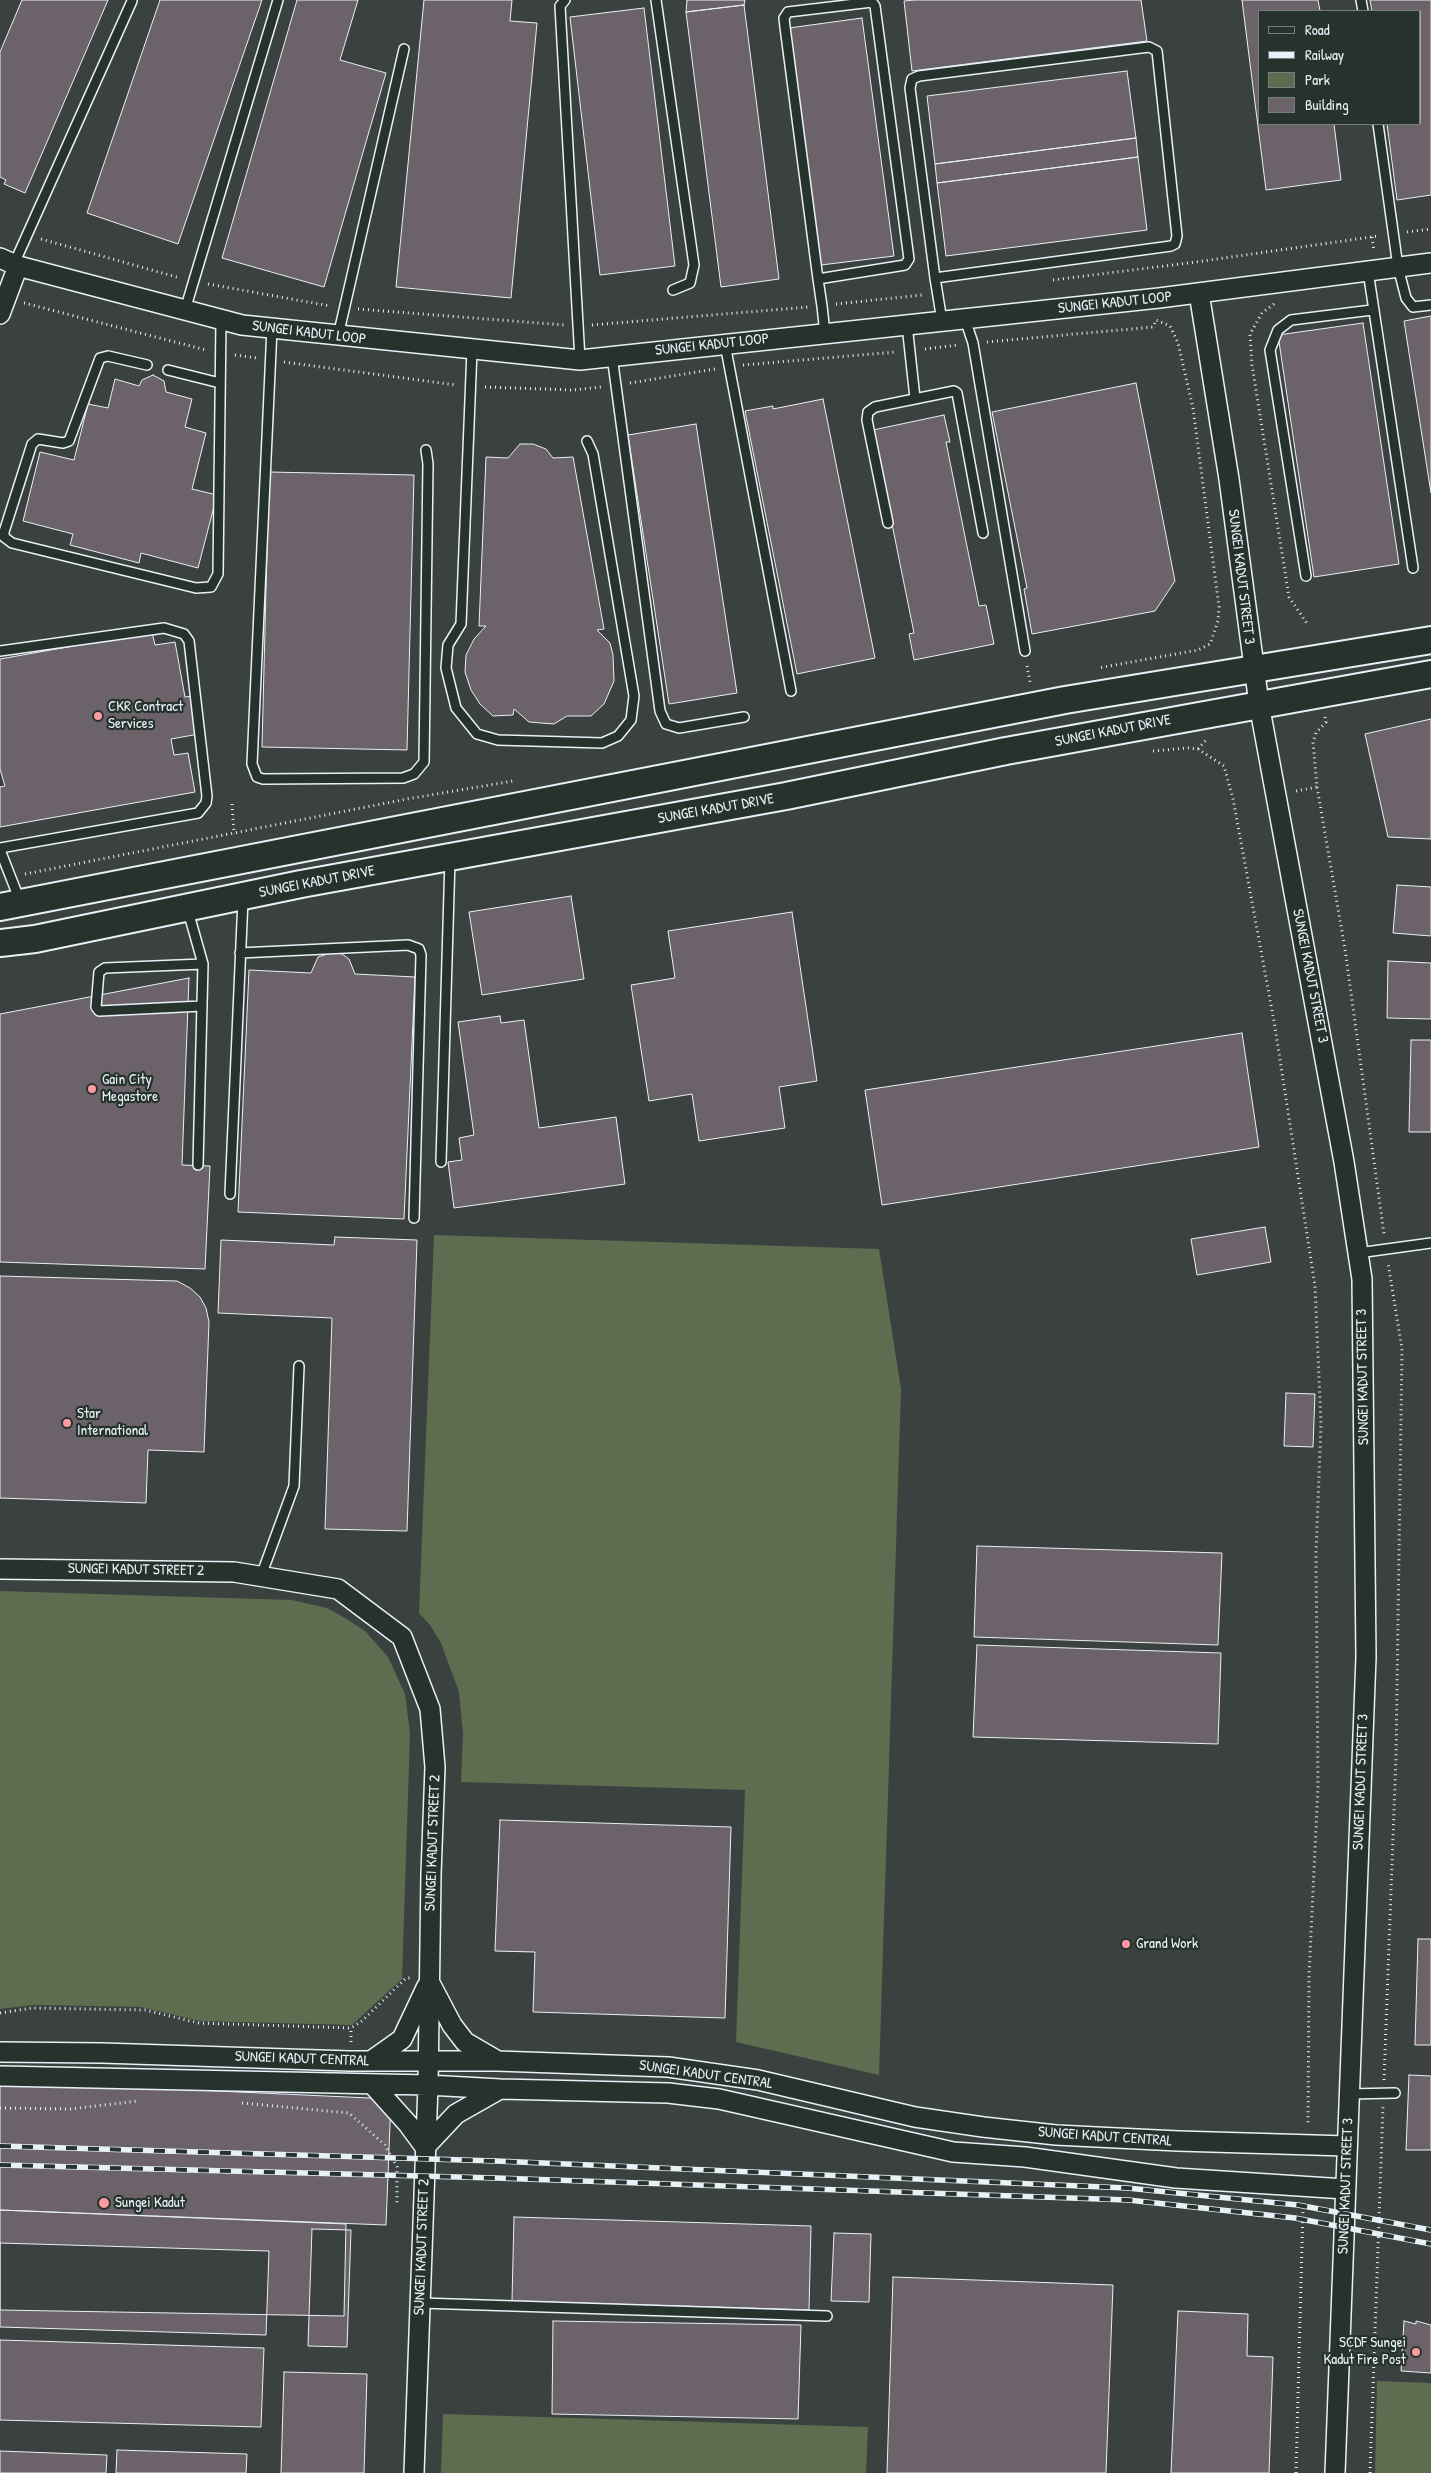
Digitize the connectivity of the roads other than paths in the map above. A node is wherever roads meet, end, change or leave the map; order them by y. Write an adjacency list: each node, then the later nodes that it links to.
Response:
1 (278, 0): 17 (lane)
2 (565, 0): 29 (lane)
3 (656, 0): 13 (lane)
4 (132, 1): 7 (lane)
5 (404, 49): 25 (lane)
6 (1378, 125): 9 (lane)
7 (11, 263): 16 (street); 17 (street, SUNGEI KADUT LOOP)
8 (1431, 263): 9 (street, SUNGEI KADUT LOOP)
9 (1398, 267): 10 (street, SUNGEI KADUT LOOP); 15 (lane)
10 (1368, 271): 14 (street, SUNGEI KADUT LOOP); 18 (lane)
11 (935, 278): 11 (lane); 21 (lane)
12 (818, 279): 12 (lane); 24 (lane)
13 (673, 290)
14 (1199, 293): 19 (street, SUNGEI KADUT LOOP); 43 (street, SUNGEI KADUT STREET 3)
15 (1431, 305)
16 (3, 306)
17 (185, 310): 20 (street, SUNGEI KADUT LOOP)
18 (1372, 310): 38 (lane); 39 (lane)
19 (965, 319): 21 (street, SUNGEI KADUT LOOP); 42 (lane)
20 (221, 320): 23 (street, SUNGEI KADUT LOOP); 32 (lane)
21 (942, 321): 22 (street, SUNGEI KADUT LOOP)
22 (907, 325): 24 (street, SUNGEI KADUT LOOP); 33 (lane)
23 (272, 328): 25 (street, SUNGEI KADUT LOOP); 35 (lane)
24 (825, 334): 26 (street, SUNGEI KADUT LOOP)
25 (338, 336): 27 (street, SUNGEI KADUT LOOP)
26 (725, 344): 28 (street, SUNGEI KADUT LOOP); 45 (lane)
27 (472, 350): 29 (street, SUNGEI KADUT LOOP); 34 (lane)
28 (612, 356): 29 (street, SUNGEI KADUT LOOP); 47 (lane)
29 (580, 360)
30 (147, 365): 32 (lane)
31 (168, 370): 32 (lane)
32 (220, 383)
33 (915, 398): 36 (lane); 37 (lane)
34 (587, 441)
35 (426, 450)
36 (888, 523)
37 (983, 534)
38 (1413, 568)
39 (1306, 576)
40 (1431, 640): 43 (main road)
41 (0, 651): 48 (lane)
42 (1025, 651)
43 (1254, 671): 46 (street, SUNGEI KADUT STREET 3); 51 (main road)
44 (1431, 674): 46 (main road, SUNGEI KADUT DRIVE)
45 (791, 691)
46 (1259, 704): 49 (main road, SUNGEI KADUT DRIVE); 62 (street, SUNGEI KADUT STREET 3)
47 (744, 717)
48 (0, 849): 51 (lane)
49 (450, 859): 50 (main road, SUNGEI KADUT DRIVE); 57 (lane)
50 (243, 897): 52 (main road, SUNGEI KADUT DRIVE); 54 (lane)
51 (10, 905)
52 (187, 908): 53 (main road, SUNGEI KADUT DRIVE); 55 (lane)
53 (0, 943)
54 (240, 953): 59 (lane); 60 (lane)
55 (202, 964): 56 (lane); 56 (lane)
56 (202, 1006): 58 (lane)
57 (441, 1162)
58 (198, 1165)
59 (230, 1194)
60 (414, 1218)
61 (1431, 1243): 62 (lane)
62 (1358, 1253): 75 (street, SUNGEI KADUT STREET 3)
63 (299, 1366): 65 (lane)
64 (0, 1569): 65 (street, SUNGEI KADUT STREET 2)
65 (261, 1576): 66 (street, SUNGEI KADUT STREET 2)
66 (429, 1980): 68 (street, SUNGEI KADUT STREET 2); 69 (street); 70 (street)
67 (0, 2052): 69 (street, SUNGEI KADUT CENTRAL)
68 (429, 2060): 69 (street, SUNGEI KADUT CENTRAL); 70 (street, SUNGEI KADUT CENTRAL); 73 (street, SUNGEI KADUT STREET 2)
69 (371, 2061)
70 (497, 2061): 77 (street, SUNGEI KADUT CENTRAL)
71 (0, 2076): 72 (street, SUNGEI KADUT CENTRAL)
72 (372, 2084): 73 (street, SUNGEI KADUT CENTRAL); 78 (street)
73 (428, 2085): 74 (street, SUNGEI KADUT CENTRAL); 78 (street, SUNGEI KADUT STREET 2)
74 (500, 2089): 78 (street); 79 (street, SUNGEI KADUT CENTRAL)
75 (1349, 2094): 76 (lane); 77 (street, SUNGEI KADUT STREET 3)
76 (1395, 2094)
77 (1347, 2146): 79 (street, SUNGEI KADUT STREET 3)
78 (425, 2147): 80 (street, SUNGEI KADUT STREET 2)
79 (1345, 2189): 83 (street, SUNGEI KADUT STREET 3)
80 (420, 2303): 81 (lane); 82 (street, SUNGEI KADUT STREET 2)
81 (827, 2316)
82 (414, 2473)
83 (1335, 2473)

